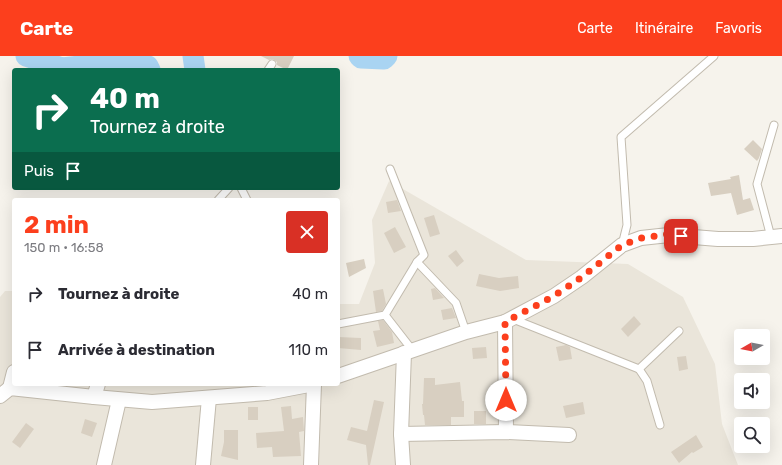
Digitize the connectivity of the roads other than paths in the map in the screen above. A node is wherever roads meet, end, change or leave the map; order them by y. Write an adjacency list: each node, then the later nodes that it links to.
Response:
1 (714, 56): 7 (lane)
2 (774, 125): 6 (lane)
3 (390, 169): 8 (lane)
4 (227, 190): 5 (lane)
5 (220, 198)
6 (777, 236): 7 (street)
7 (622, 245): 10 (street)
8 (417, 262): 9 (lane); 13 (lane)
9 (385, 315): 11 (lane); 14 (lane)
10 (509, 320): 13 (street); 15 (lane); 26 (street)
11 (340, 324)
12 (678, 331): 15 (lane)
13 (466, 332): 14 (street)
14 (409, 352): 16 (street); 27 (street)
15 (639, 369): 25 (lane)
16 (340, 375)
17 (12, 376): 22 (street)
18 (294, 386): 20 (street)
19 (314, 386): 31 (street)
20 (266, 388): 23 (street)
21 (96, 391): 22 (street); 24 (street)
22 (5, 392)
23 (209, 398): 24 (street); 30 (street)
24 (119, 400): 29 (street)
25 (660, 425)
26 (506, 432): 27 (street); 28 (street)
27 (401, 434): 32 (street)
28 (569, 435)
29 (104, 465)
30 (203, 465)
31 (311, 465)
32 (403, 465)

